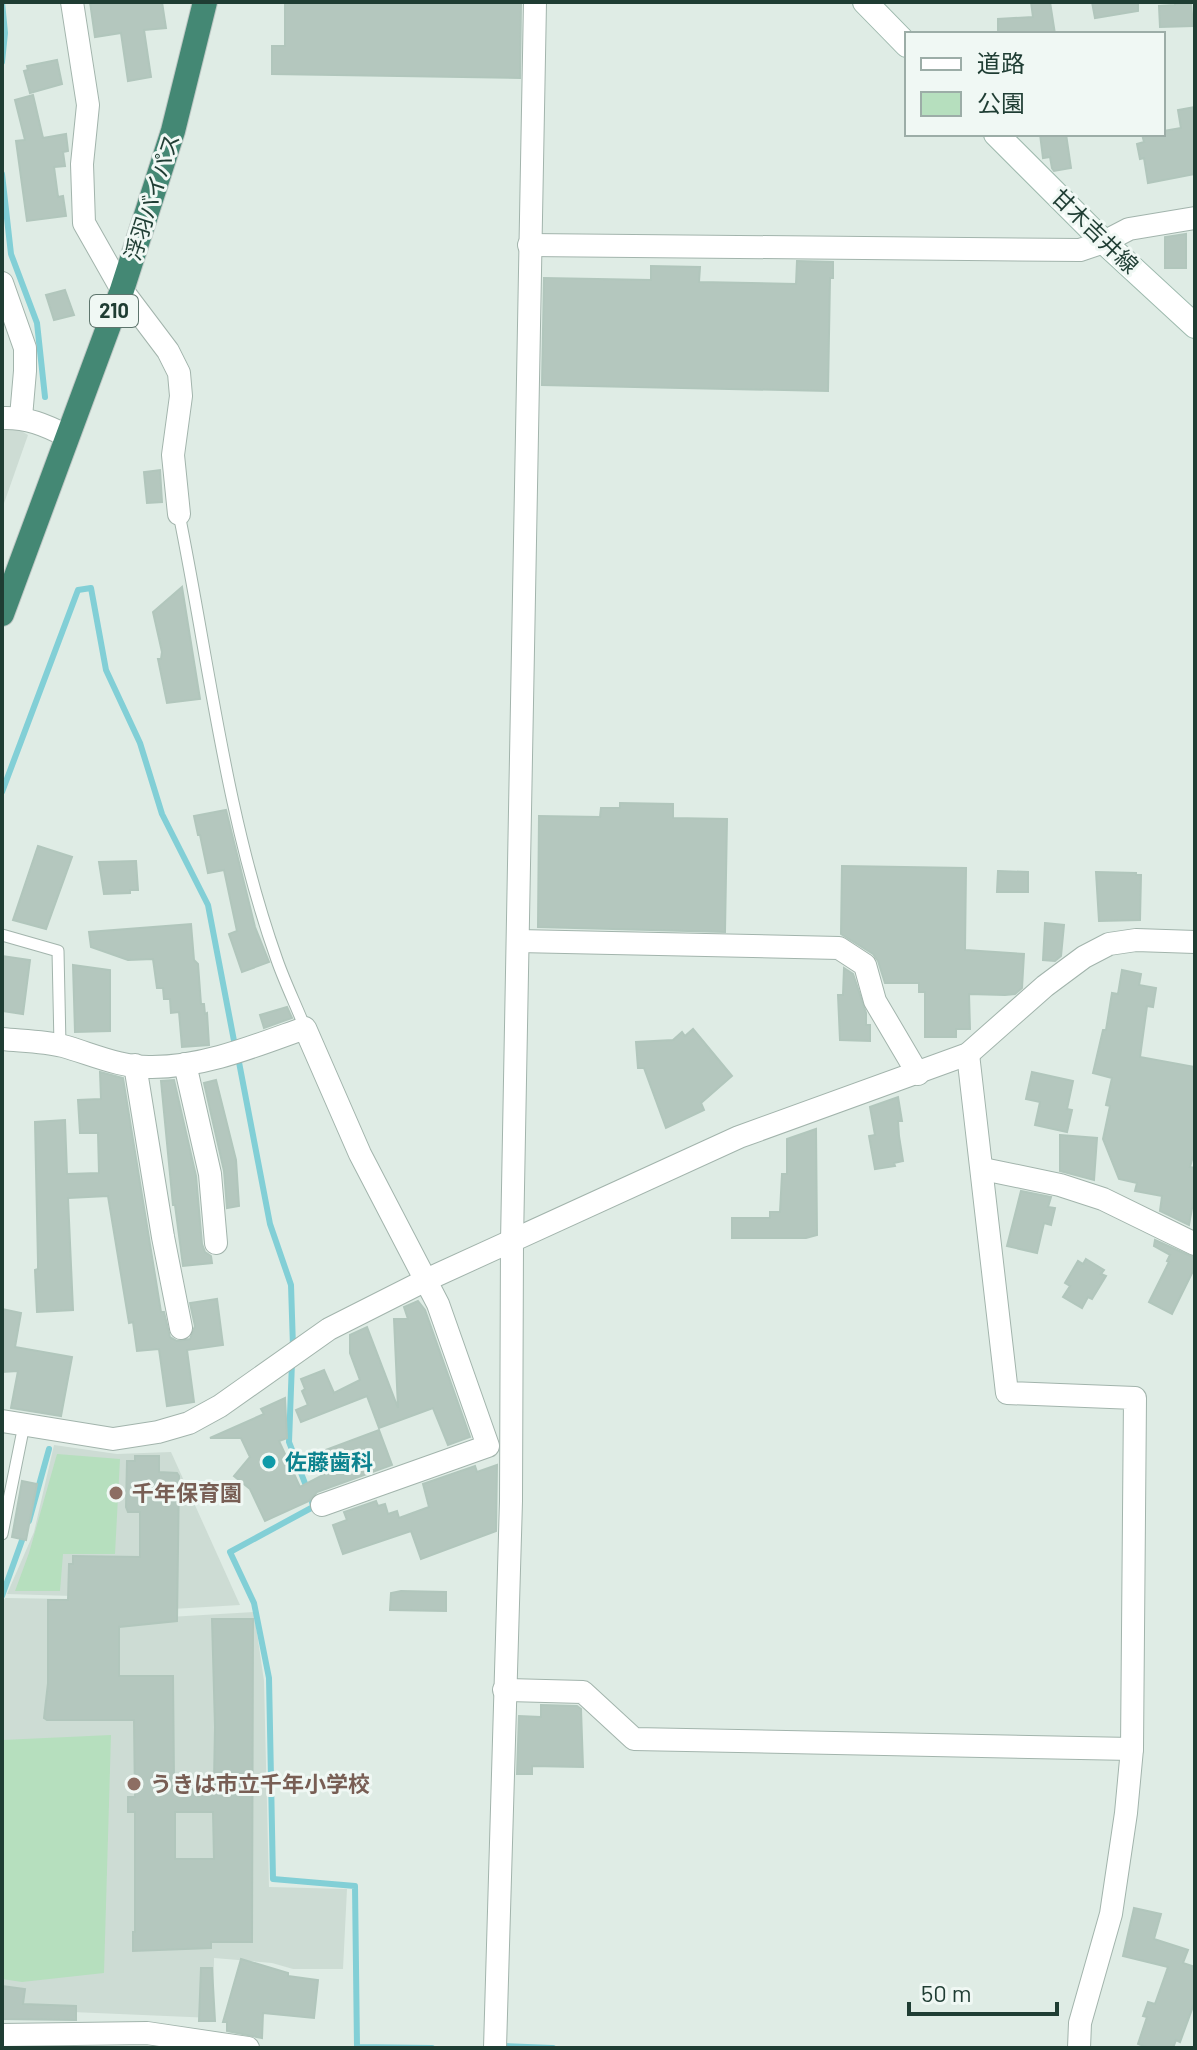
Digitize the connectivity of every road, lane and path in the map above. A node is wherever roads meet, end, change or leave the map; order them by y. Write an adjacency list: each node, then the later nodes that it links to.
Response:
1 (72, 2): 11 (street)
2 (205, 2): 11 (highway, 浮羽バイパス / 210)
3 (535, 2): 9 (street)
4 (865, 2): 5 (main road)
5 (905, 43)
6 (998, 136): 8 (main road, 甘木吉井線)
7 (1195, 218): 8 (street)
8 (1104, 242): 9 (street); 12 (main road, 甘木吉井線)
9 (529, 245): 18 (street)
10 (2, 283): 13 (street)
11 (122, 290): 14 (highway, 浮羽バイパス / 210); 15 (street)
12 (1195, 326)
13 (12, 418): 14 (street)
14 (67, 436): 16 (highway, 浮羽バイパス / 210)
15 (179, 514): 20 (lane)
16 (2, 614)
17 (2, 935): 22 (lane)
18 (518, 941): 26 (street); 28 (street)
19 (1195, 942): 23 (street)
20 (305, 1028): 24 (street); 31 (street)
21 (2, 1039): 22 (street)
22 (60, 1045): 25 (street)
23 (968, 1054): 26 (street); 27 (street)
24 (185, 1064): 25 (street); 29 (street)
25 (135, 1065): 32 (street)
26 (918, 1074): 28 (street)
27 (983, 1169): 30 (street); 37 (street)
28 (512, 1242): 31 (street); 36 (street)
29 (216, 1243)
30 (1195, 1244)
31 (426, 1280): 33 (street); 34 (street)
32 (181, 1328)
33 (13, 1423): 35 (lane)
34 (322, 1505)
35 (2, 1534)
36 (504, 1690): 37 (street); 40 (street)
37 (1132, 1749): 41 (street)
38 (2, 2035): 39 (street)
39 (248, 2048)
40 (495, 2048)
41 (1079, 2048)

